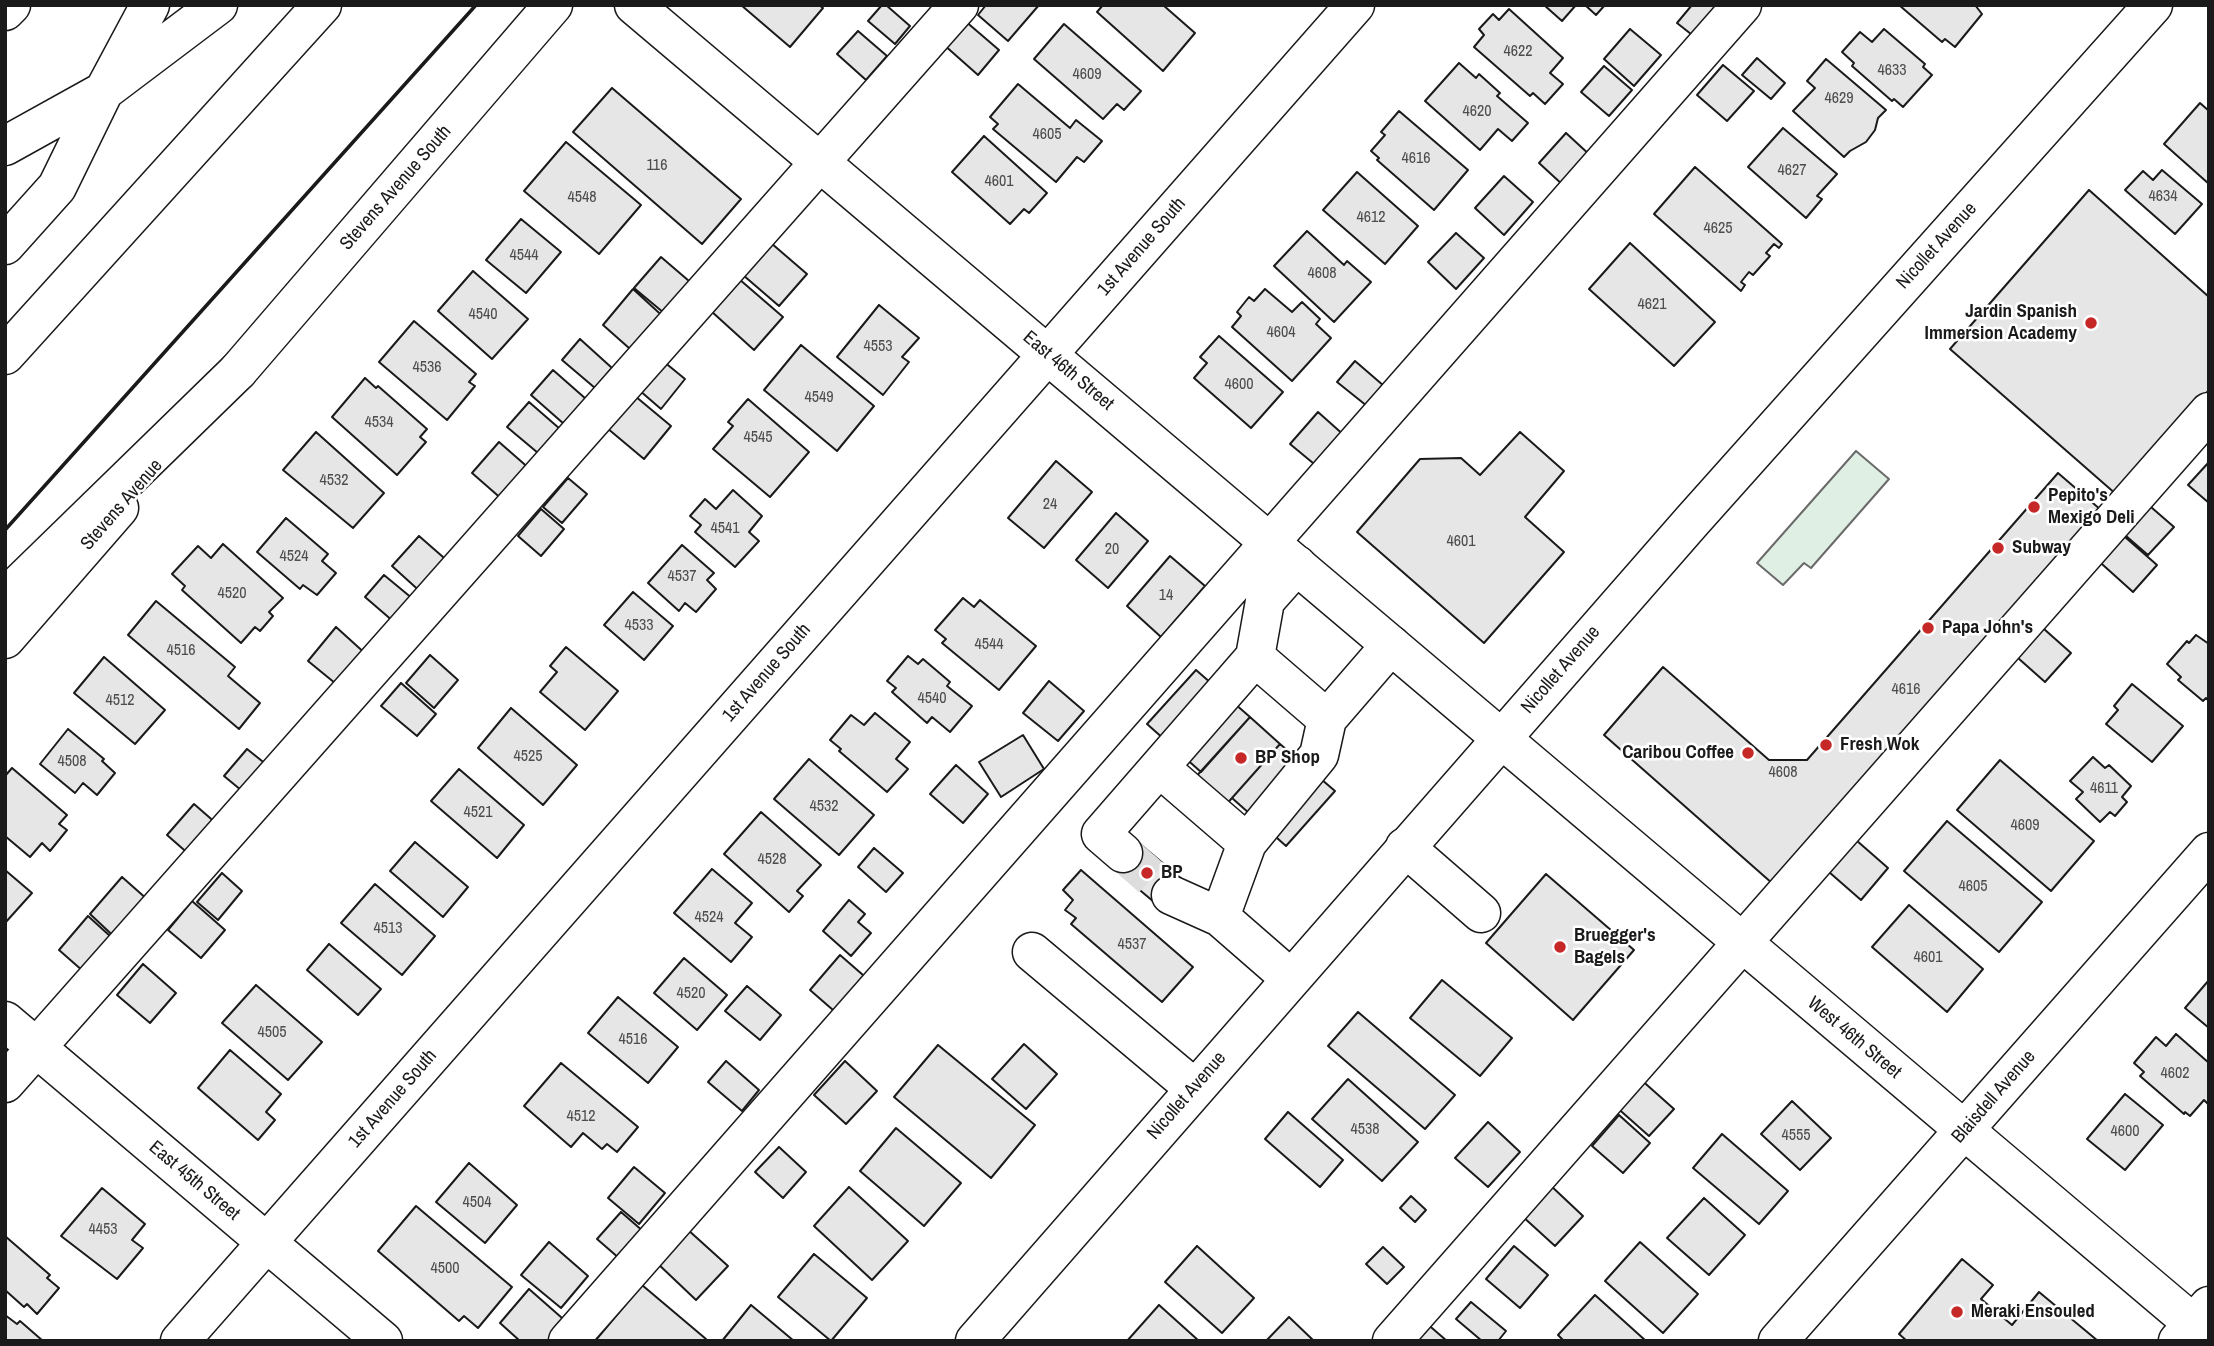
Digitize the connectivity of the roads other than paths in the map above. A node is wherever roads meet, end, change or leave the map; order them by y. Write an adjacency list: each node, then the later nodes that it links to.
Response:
1 (11, 5): 11 (main road)
2 (150, 5): 12 (main road)
3 (218, 5): 12 (main road)
4 (322, 5): 17 (main road)
5 (553, 5): 18 (main road, Stevens Avenue South)
6 (634, 5): 14 (main road, East 46th Street)
7 (959, 5): 14 (main road)
8 (1355, 5): 16 (main road, 1st Avenue South)
9 (1742, 5): 20 (main road)
10 (2153, 5): 26 (main road, Nicollet Avenue)
11 (5, 11)
12 (104, 91): 13 (main road); 15 (main road)
13 (5, 146)
14 (821, 161): 16 (main road, East 46th Street); 39 (main road)
15 (5, 245)
16 (1048, 354): 20 (main road, East 46th Street); 43 (main road, 1st Avenue South)
17 (5, 355)
18 (238, 370): 21 (main road); 22 (main road, Stevens Avenue)
19 (2209, 412): 35 (main road)
20 (1283, 553): 23 (main road, East 46th Street); 24 (main road); 47 (main road)
21 (5, 598)
22 (5, 639)
23 (1391, 645): 25 (main road); 26 (main road, East 46th Street)
24 (1255, 657): 25 (main road); 27 (main road)
25 (1327, 719): 28 (main road)
26 (1501, 738): 29 (main road, Nicollet Avenue); 35 (main road, West 46th Street)
27 (1160, 768): 28 (main road); 31 (main road)
28 (1247, 843): 34 (main road)
29 (1405, 847): 33 (main road); 37 (main road, Nicollet Avenue)
30 (2209, 852): 42 (main road, Blaisdell Avenue)
31 (1123, 853)
32 (1171, 895): 34 (main road)
33 (1481, 913)
34 (1220, 916): 37 (main road)
35 (1742, 944): 42 (main road, West 46th Street); 49 (main road)
36 (1031, 952): 41 (main road)
37 (1290, 978): 41 (main road, Nicollet Avenue)
38 (5, 1021): 39 (main road, East 45th Street)
39 (37, 1047): 40 (main road); 43 (main road, East 45th Street)
40 (5, 1083)
41 (1194, 1088): 48 (main road, Nicollet Avenue)
42 (1964, 1130): 44 (main road, West 46th Street); 50 (main road, Blaisdell Avenue)
43 (267, 1242): 45 (main road, 1st Avenue South); 46 (main road, East 45th Street)
44 (2197, 1327)
45 (180, 1341)
46 (383, 1341)
47 (568, 1341)
48 (975, 1341)
49 (1392, 1341)
50 (1778, 1341)

